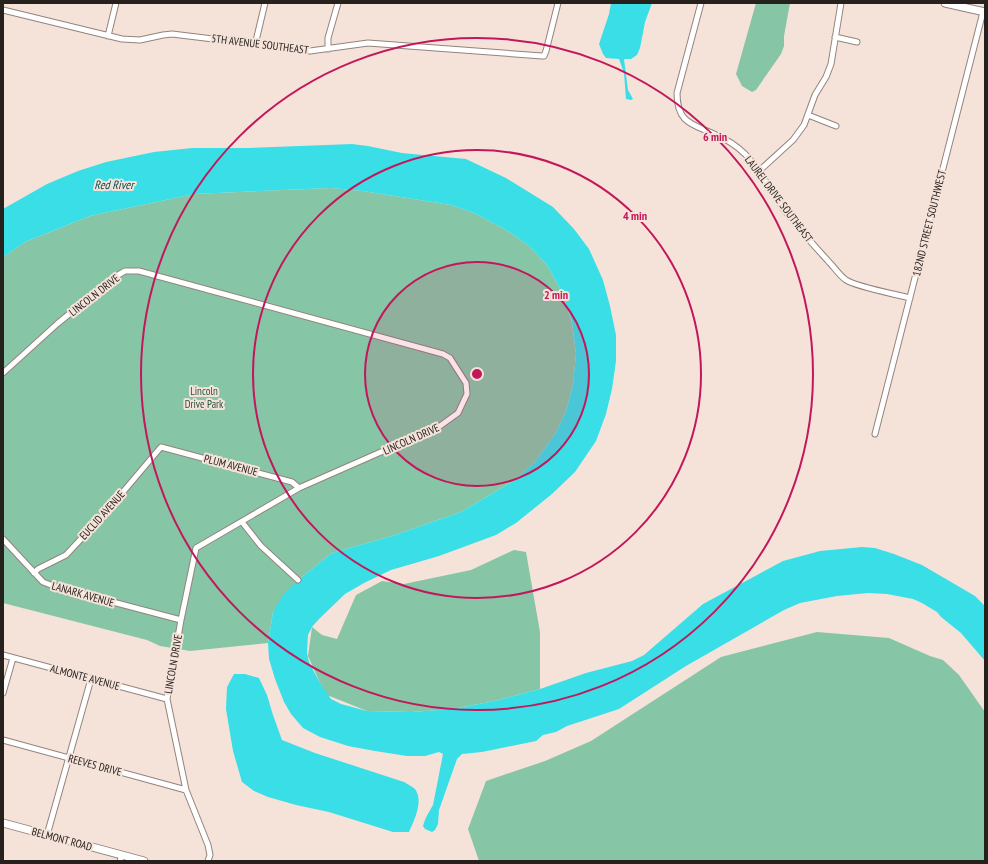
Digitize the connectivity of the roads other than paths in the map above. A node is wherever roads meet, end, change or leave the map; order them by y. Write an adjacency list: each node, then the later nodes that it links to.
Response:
1 (116, 3): 10 (street)
2 (265, 3): 13 (street)
3 (338, 3): 14 (street)
4 (558, 3): 14 (street, 5TH AVENUE SOUTHEAST)
5 (701, 3): 17 (street, LAUREL DRIVE SOUTHEAST)
6 (841, 3): 11 (street)
7 (945, 3): 9 (street)
8 (3, 10): 10 (street, 5TH AVENUE SOUTHEAST)
9 (984, 12): 18 (street, 182ND STREET SOUTHWEST)
10 (108, 36): 13 (street, 5TH AVENUE SOUTHEAST)
11 (835, 37): 12 (street); 15 (street)
12 (857, 42)
13 (255, 45): 14 (street, 5TH AVENUE SOUTHEAST)
14 (328, 49)
15 (808, 115): 16 (street); 17 (street)
16 (836, 126)
17 (759, 171): 18 (street, LAUREL DRIVE SOUTHEAST)
18 (910, 298): 20 (street, 182ND STREET SOUTHWEST)
19 (3, 373): 22 (street, LINCOLN DRIVE)
20 (876, 434)
21 (161, 447): 22 (street, PLUM AVENUE); 25 (street, EUCLID AVENUE)
22 (299, 488): 23 (street, LINCOLN DRIVE)
23 (242, 522): 26 (street); 27 (street, LINCOLN DRIVE)
24 (3, 539): 25 (street, LANARK AVENUE)
25 (34, 573): 27 (street, LANARK AVENUE)
26 (298, 580)
27 (181, 620): 32 (street, LINCOLN DRIVE)
28 (3, 656): 29 (street, ALMONTE AVENUE)
29 (13, 658): 30 (street, ALMONTE AVENUE); 31 (street)
30 (91, 679): 32 (street, ALMONTE AVENUE); 34 (street)
31 (3, 693)
32 (167, 699): 35 (street, LINCOLN DRIVE)
33 (3, 740): 34 (street, REEVES DRIVE)
34 (69, 758): 35 (street, REEVES DRIVE); 37 (street)
35 (186, 790): 40 (street, LINCOLN DRIVE)
36 (3, 822): 37 (street, BELMONT ROAD)
37 (47, 835): 38 (street, BELMONT ROAD)
38 (121, 858): 39 (street, BELMONT ROAD)
39 (144, 861)
40 (208, 861)

